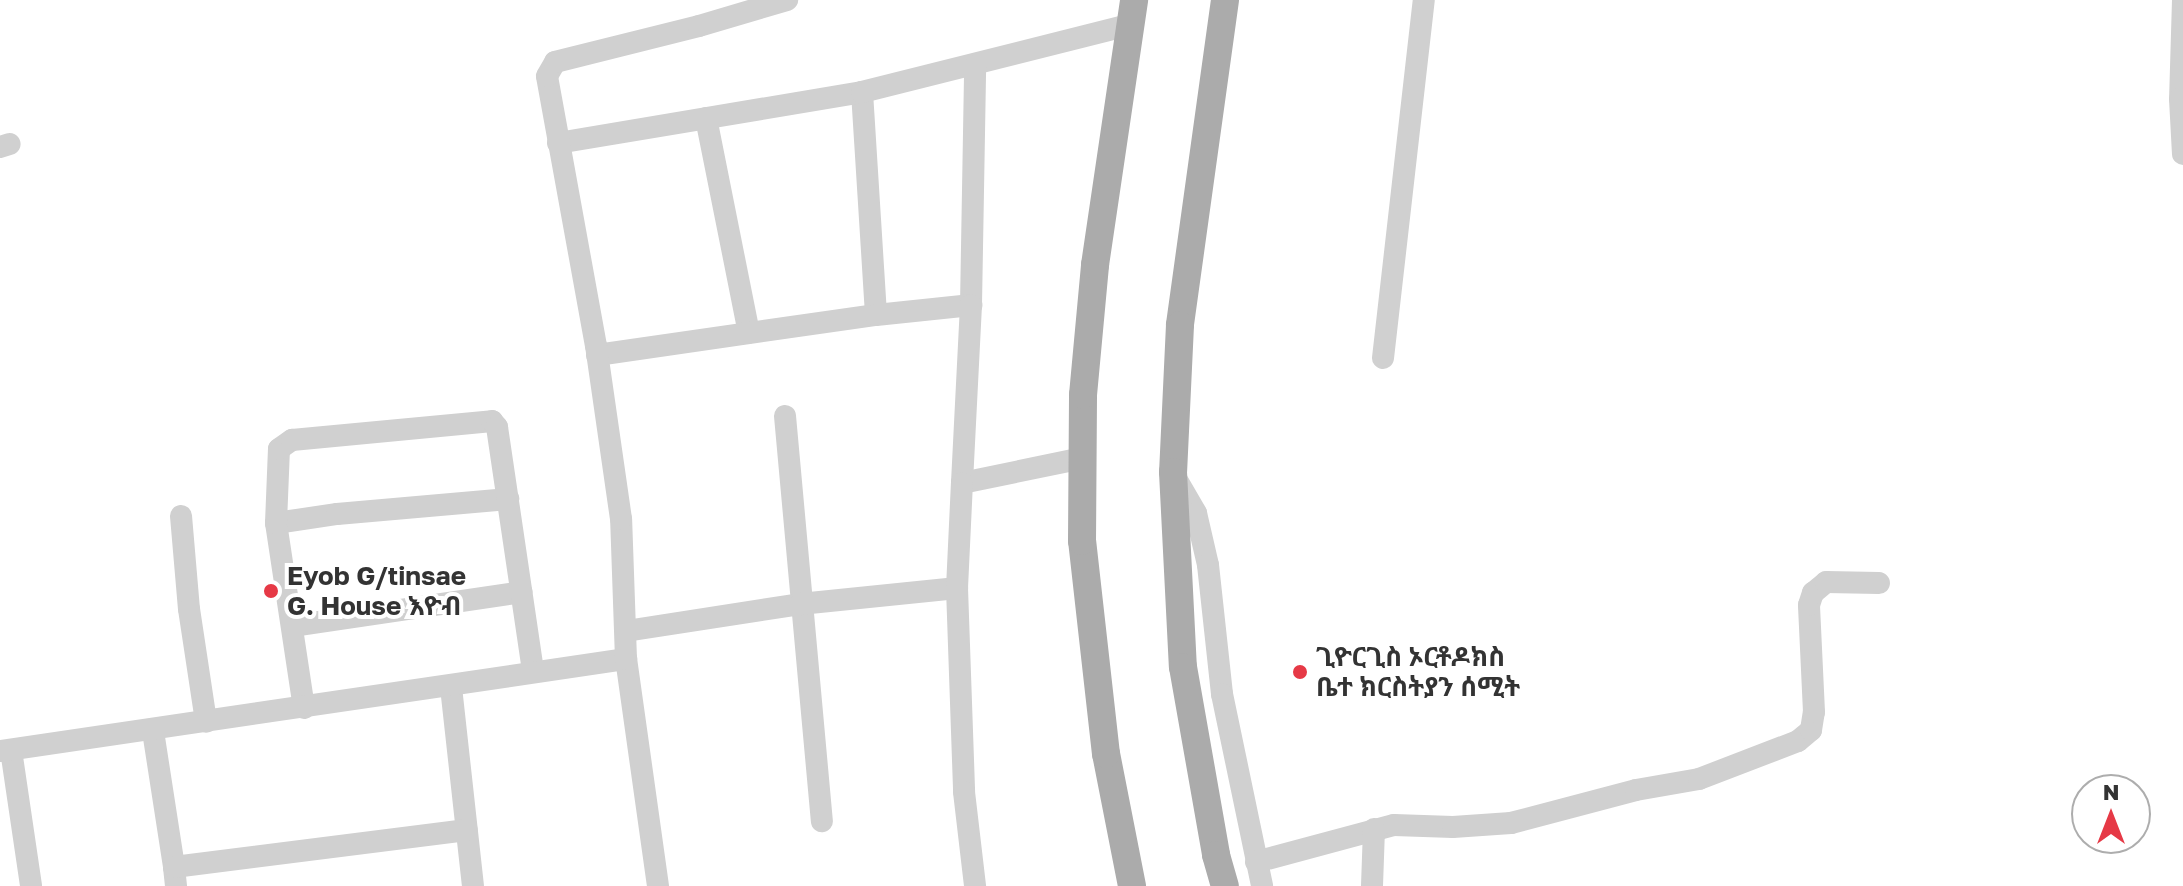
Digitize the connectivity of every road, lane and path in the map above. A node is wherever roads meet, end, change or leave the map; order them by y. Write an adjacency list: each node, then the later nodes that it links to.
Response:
1 (787, 0): 9 (street)
2 (1225, 0): 18 (main road)
3 (1424, 0): 15 (street)
4 (2182, 11): 10 (street)
5 (1133, 12): 6 (street); 17 (main road)
6 (975, 66): 7 (street); 11 (street)
7 (862, 92): 8 (street); 12 (street)
8 (706, 118): 9 (street); 13 (street)
9 (558, 143): 14 (street)
10 (2183, 154)
11 (971, 305): 12 (street); 19 (street)
12 (876, 315): 13 (street)
13 (749, 333): 14 (street)
14 (597, 355): 28 (street)
15 (1383, 358)
16 (785, 416): 26 (street)
17 (1083, 458): 19 (street); 45 (main road)
18 (1173, 472): 39 (street); 46 (main road)
19 (962, 483): 24 (street)
20 (508, 499): 22 (street); 22 (street); 25 (street)
21 (181, 516): 33 (street)
22 (276, 523): 27 (street)
23 (1879, 583): 37 (street)
24 (957, 588): 26 (street); 44 (street)
25 (521, 592): 27 (street); 30 (street)
26 (800, 604): 28 (street); 36 (street)
27 (292, 626): 32 (street)
28 (626, 631): 29 (street)
29 (626, 659): 30 (street); 43 (street)
30 (533, 670): 31 (street)
31 (451, 687): 32 (street); 38 (street)
32 (304, 708): 33 (street)
33 (206, 722): 34 (street)
34 (153, 731): 35 (street); 40 (street)
35 (5, 751): 41 (street)
36 (822, 821)
37 (1374, 829): 39 (street); 48 (street)
38 (467, 830): 40 (street); 42 (street)
39 (1256, 862): 47 (street)
40 (175, 877)
41 (30, 886)
42 (473, 886)
43 (658, 886)
44 (975, 886)
45 (1132, 886)
46 (1225, 886)
47 (1262, 886)
48 (1372, 886)

